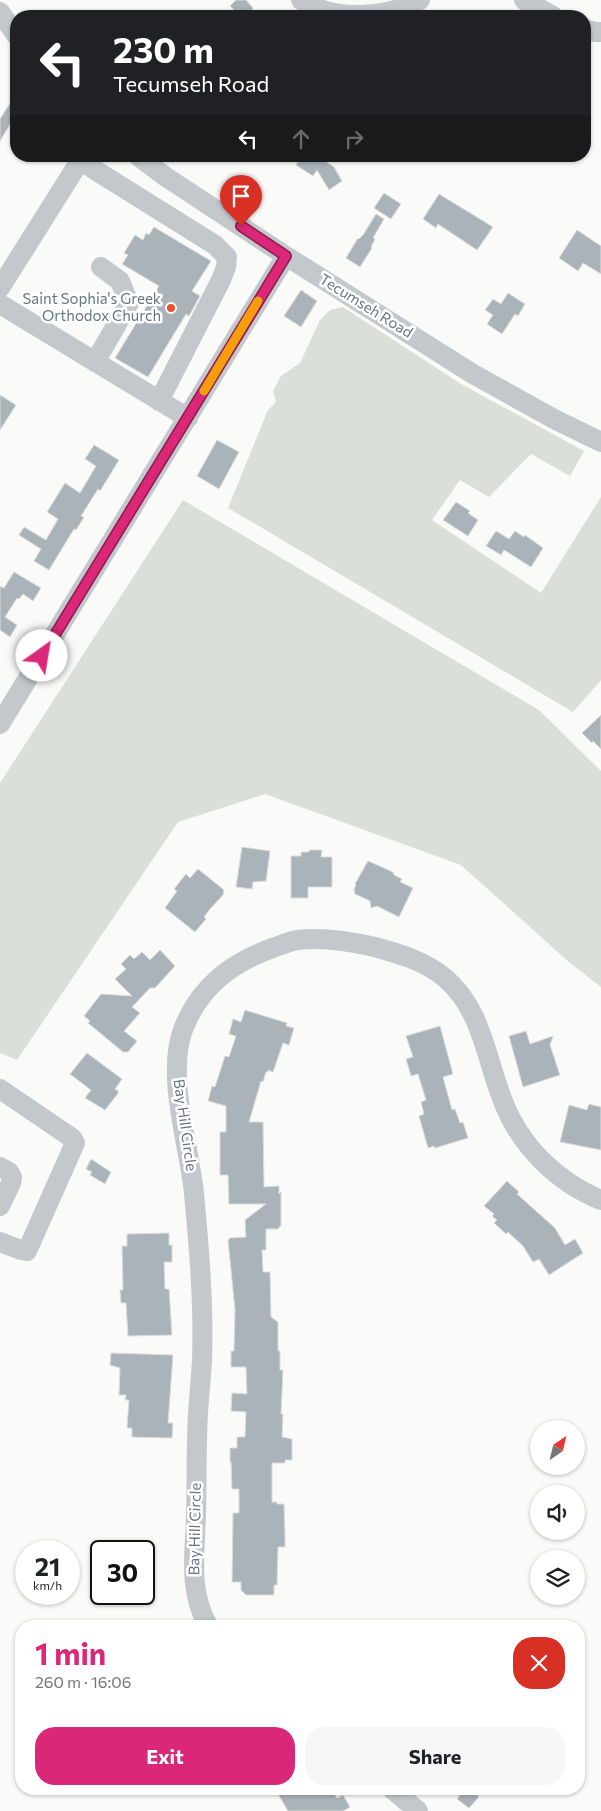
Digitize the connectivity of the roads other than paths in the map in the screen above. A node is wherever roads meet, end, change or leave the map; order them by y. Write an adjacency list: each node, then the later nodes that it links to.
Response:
1 (301, 0): 4 (street)
2 (420, 0): 5 (street)
3 (524, 0): 6 (street)
4 (326, 10)
5 (397, 10)
6 (542, 10)
7 (0, 12): 8 (street)
8 (10, 26)
9 (79, 162): 14 (street)
10 (87, 162): 17 (street)
11 (146, 162): 12 (street, Tecumseh Road)
12 (286, 256): 18 (street); 19 (street, Tecumseh Road)
13 (101, 267): 16 (street)
14 (0, 288)
15 (0, 304): 16 (street)
16 (95, 362): 17 (street)
17 (160, 401): 18 (street)
18 (188, 418): 20 (street)
19 (601, 442)
20 (0, 724)
21 (0, 1089): 25 (street)
22 (0, 1167): 24 (street)
23 (601, 1200): 26 (street, Bay Hill Circle)
24 (0, 1206)
25 (0, 1242)
26 (205, 1620)
27 (399, 1795): 28 (street)
28 (418, 1811)

